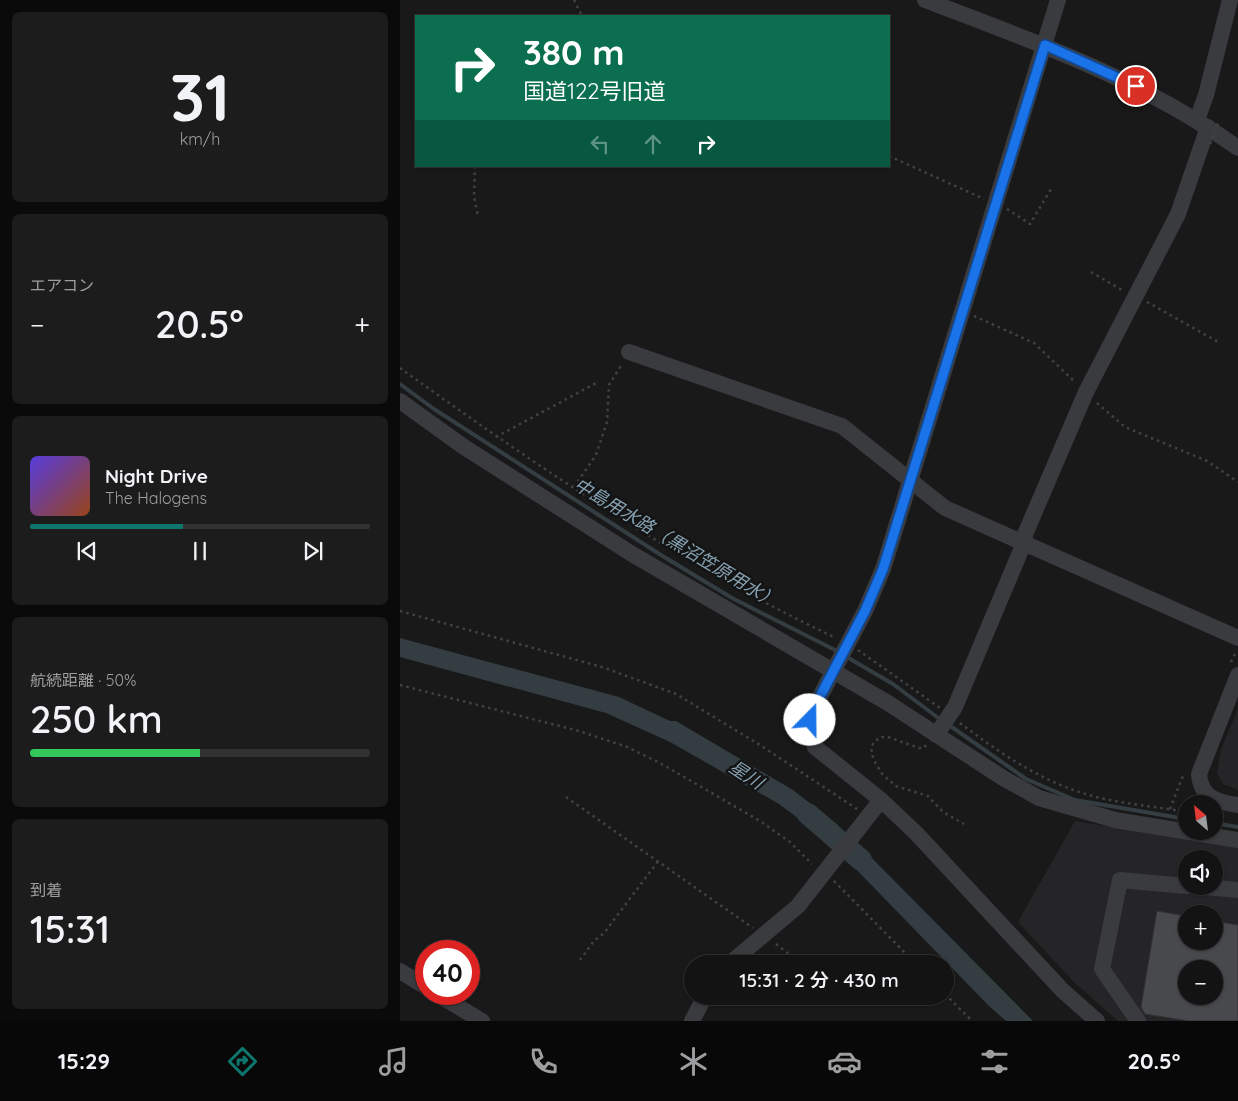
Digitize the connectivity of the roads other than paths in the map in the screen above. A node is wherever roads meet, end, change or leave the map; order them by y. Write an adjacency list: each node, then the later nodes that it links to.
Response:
1 (925, 0): 4 (street)
2 (1058, 0): 4 (street)
3 (1230, 0): 5 (street)
4 (1045, 45): 5 (street); 9 (street)
5 (1208, 123): 6 (street); 10 (street)
6 (1238, 148)
7 (629, 352): 9 (street)
8 (400, 401): 12 (street)
9 (910, 482): 10 (street); 12 (street)
10 (1022, 543): 11 (street); 14 (street)
11 (1238, 638)
12 (835, 667): 14 (street); 15 (street)
13 (1238, 675): 16 (street)
14 (942, 726): 17 (street)
15 (880, 800): 21 (street); 28 (street)
16 (1238, 804)
17 (1238, 840)
18 (1178, 885): 29 (street)
19 (1223, 889): 20 (street)
20 (1238, 890)
21 (741, 955)
22 (400, 971): 23 (street)
23 (415, 980)
24 (455, 1005): 26 (street)
25 (700, 1005): 27 (street)
26 (482, 1021)
27 (692, 1021)
28 (1097, 1021)
29 (1138, 1021)

